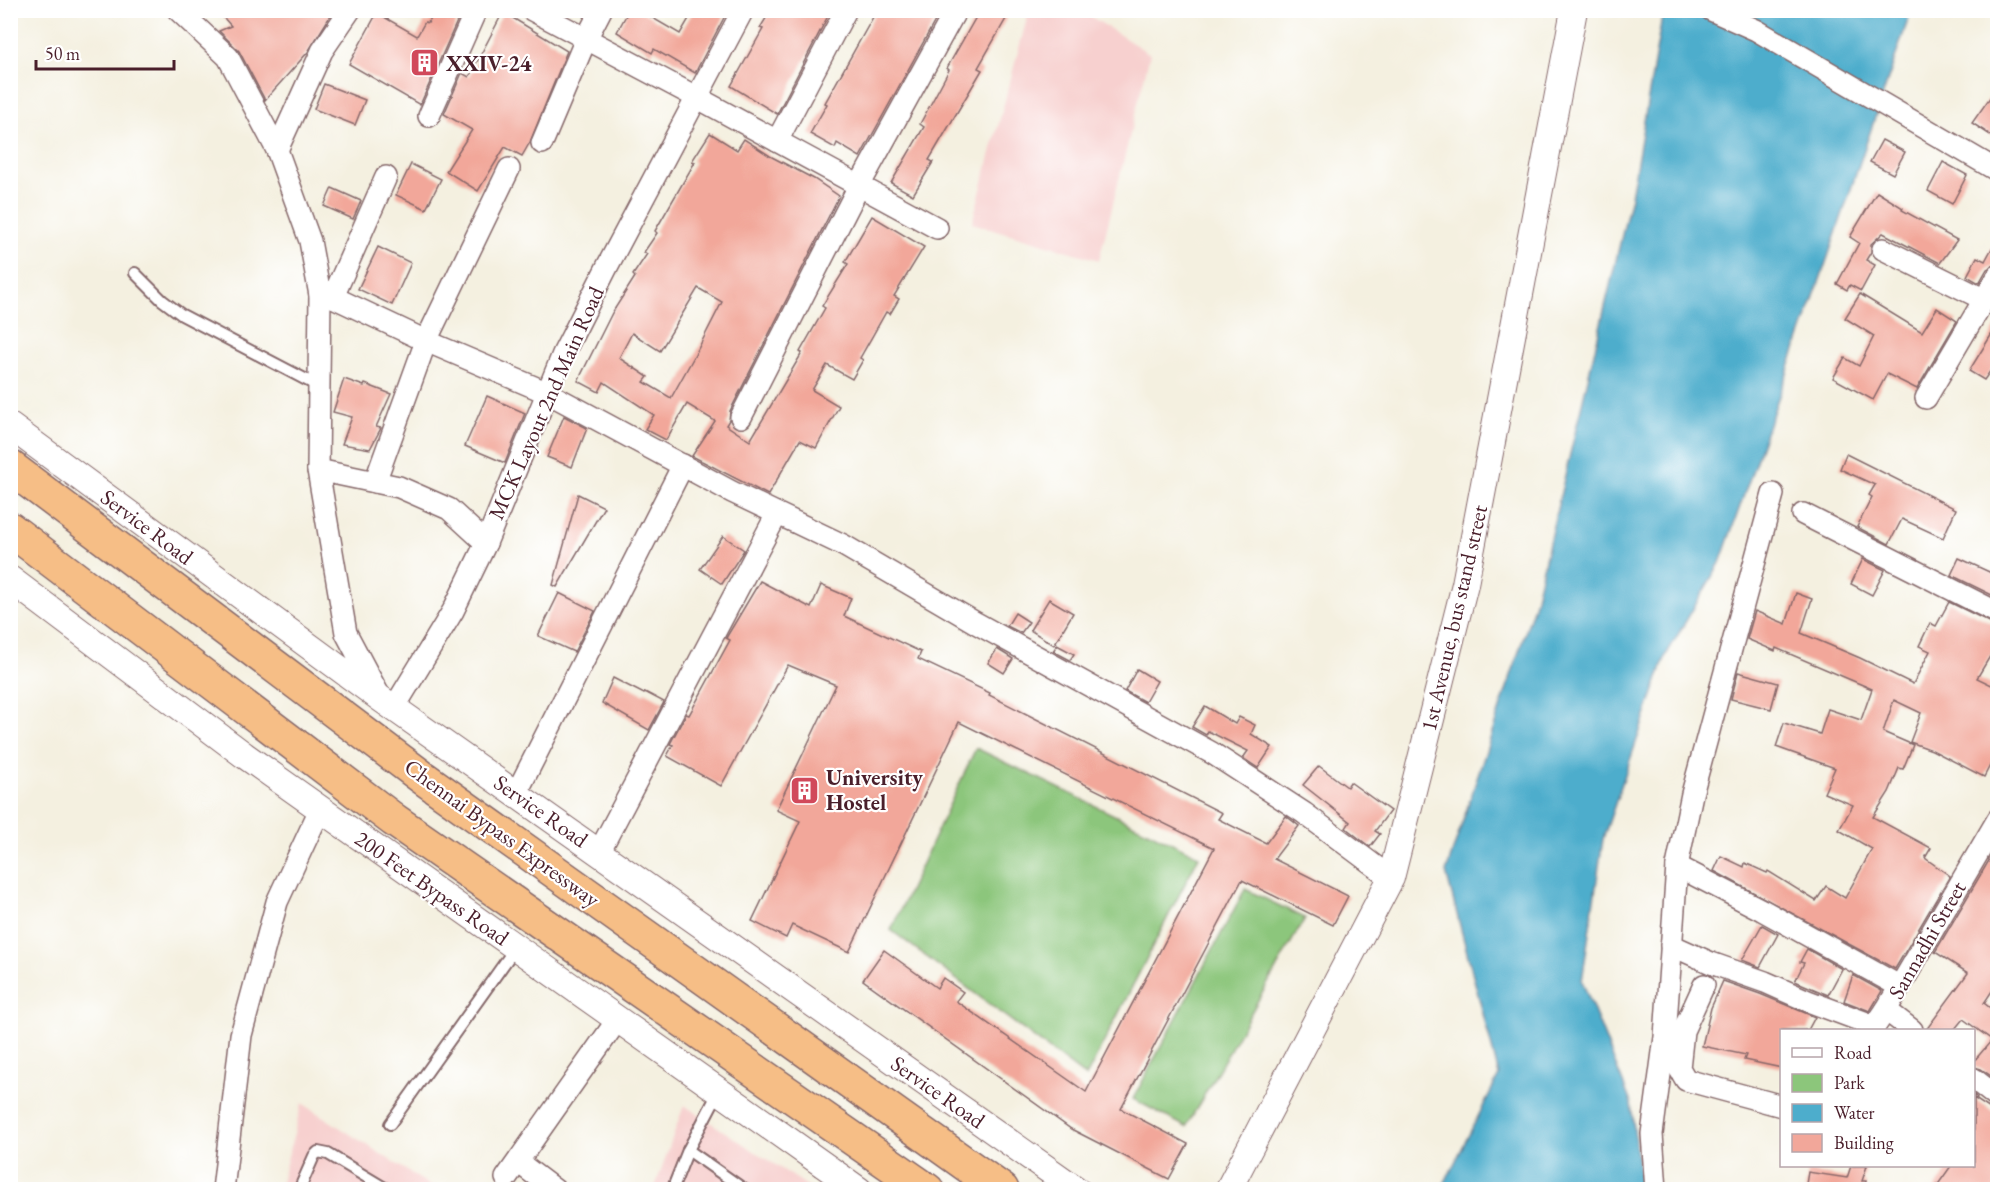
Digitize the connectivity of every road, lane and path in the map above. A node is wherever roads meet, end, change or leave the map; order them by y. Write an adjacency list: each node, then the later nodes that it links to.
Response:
1 (178, 10): 16 (street)
2 (350, 10): 16 (street)
3 (476, 10): 13 (street)
4 (532, 10): 11 (street)
5 (601, 10): 11 (street)
6 (744, 10): 12 (street, MCK Layout 2nd Main Road)
7 (846, 10): 14 (street)
8 (956, 10): 20 (street)
9 (1574, 10): 51 (street, 1st Avenue, bus stand street)
10 (1711, 10): 18 (street)
11 (586, 39): 12 (street); 15 (street)
12 (696, 97): 14 (street); 29 (street, MCK Layout 2nd Main Road)
13 (429, 116)
14 (777, 141): 20 (street)
15 (542, 143)
16 (278, 150): 25 (street)
17 (509, 169): 27 (street)
18 (1998, 171)
19 (386, 177): 25 (street)
20 (859, 186): 21 (street); 31 (street)
21 (937, 228)
22 (1883, 249): 26 (street)
23 (135, 273): 28 (lane)
24 (1998, 276): 26 (street)
25 (326, 296): 27 (street); 28 (street)
26 (1983, 299): 30 (street)
27 (426, 341): 29 (street); 36 (street)
28 (318, 386): 35 (street)
29 (548, 393): 33 (street); 41 (street, MCK Layout 2nd Main Road)
30 (1926, 398)
31 (741, 417)
32 (10, 426): 44 (street, Service Road)
33 (682, 465): 38 (street); 45 (street)
34 (10, 466): 73 (highway, Chennai Bypass Expressway)
35 (318, 470): 36 (street); 44 (street)
36 (375, 482): 41 (street)
37 (1773, 494): 50 (street)
38 (777, 513): 49 (street); 51 (street)
39 (1803, 514): 43 (street)
40 (10, 529): 72 (highway)
41 (486, 543): 44 (street, MCK Layout 2nd Main Road)
42 (10, 579): 46 (street, 200 Feet Bypass Road)
43 (1998, 613)
44 (388, 704): 45 (street, Service Road)
45 (516, 794): 49 (street, Service Road)
46 (323, 811): 53 (street, 200 Feet Bypass Road); 65 (street)
47 (1998, 819): 48 (street, Sannadhi Street)
48 (1991, 845): 55 (street, Sannadhi Street)
49 (599, 852): 74 (street, Service Road)
50 (1677, 866): 52 (street); 55 (street)
51 (1391, 878): 75 (street, 1st Avenue, bus stand street)
52 (1671, 945): 57 (street); 76 (street)
53 (516, 947): 56 (street, 200 Feet Bypass Road); 63 (lane)
54 (1704, 985): 62 (street)
55 (1899, 986): 57 (street, Sannadhi Street)
56 (618, 1019): 60 (street, 200 Feet Bypass Road); 68 (street)
57 (1878, 1022): 58 (street)
58 (1908, 1029)
59 (1975, 1080): 61 (street)
60 (719, 1090): 64 (lane); 71 (street, 200 Feet Bypass Road)
61 (1998, 1098)
62 (1780, 1105)
63 (390, 1124)
64 (688, 1150): 69 (lane); 70 (lane)
65 (223, 1190)
66 (299, 1190): 67 (lane)
67 (388, 1190)
68 (555, 1190)
69 (672, 1190)
70 (745, 1190)
71 (859, 1190)
72 (927, 1190)
73 (1002, 1190)
74 (1077, 1190)
75 (1228, 1190)
76 (1656, 1190)

